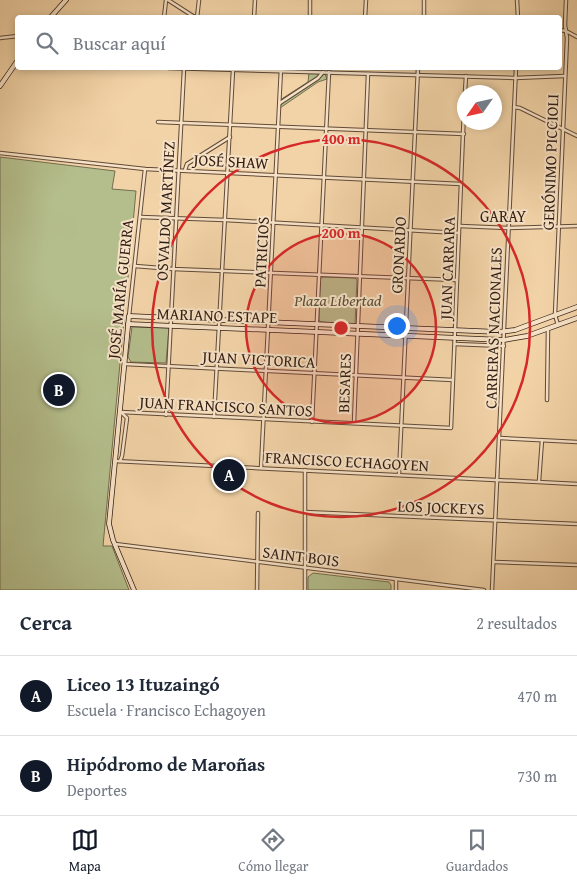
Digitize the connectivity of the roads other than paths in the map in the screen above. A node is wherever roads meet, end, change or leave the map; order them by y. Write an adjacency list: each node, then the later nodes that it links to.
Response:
1 (167, 0): 11 (street); 12 (street)
2 (199, 0): 13 (street)
3 (254, 0): 14 (street)
4 (310, 0): 15 (street)
5 (366, 0): 16 (street)
6 (424, 0): 17 (street)
7 (517, 0): 18 (street)
8 (566, 0): 20 (street, GERÓNIMO PICCIOLI)
9 (64, 1): 10 (street)
10 (52, 15)
11 (164, 15)
12 (192, 15)
13 (197, 15)
14 (254, 15)
15 (310, 15)
16 (365, 15)
17 (424, 15)
18 (518, 15)
19 (562, 30): 20 (street)
20 (566, 30): 22 (street); 36 (street, GERÓNIMO PICCIOLI)
21 (15, 36): 23 (street)
22 (577, 36)
23 (0, 38)
24 (15, 64): 39 (street)
25 (184, 70): 43 (street, OSVALDO MARTÍNEZ)
26 (233, 70): 44 (street)
27 (281, 70): 40 (street, PATRICIOS)
28 (295, 70): 31 (street)
29 (418, 70): 34 (street, GRONARDO)
30 (516, 70): 37 (street, CARRERAS NACIONALES)
31 (323, 72): 32 (street); 40 (street)
32 (329, 72): 33 (street); 46 (street)
33 (368, 74): 34 (street); 48 (street, BESARES)
34 (418, 75): 35 (street); 50 (street, GRONARDO)
35 (466, 76): 37 (street); 38 (street)
36 (564, 76): 37 (street); 47 (street, GERÓNIMO PICCIOLI)
37 (515, 78): 41 (street, CARRERAS NACIONALES)
38 (465, 85)
39 (0, 86)
40 (280, 103): 45 (street, PATRICIOS)
41 (514, 107): 47 (street); 73 (street, CARRERAS NACIONALES)
42 (158, 122): 43 (street)
43 (181, 123): 44 (street); 56 (street, OSVALDO MARTÍNEZ)
44 (230, 125): 45 (street); 53 (street)
45 (279, 127): 46 (street); 59 (street, PATRICIOS)
46 (326, 129): 48 (street); 60 (street)
47 (563, 129): 52 (street); 70 (street, GERÓNIMO PICCIOLI)
48 (366, 130): 50 (street); 61 (street, BESARES)
49 (464, 130): 51 (street, JUAN CARRARA)
50 (415, 132): 51 (street); 62 (street, GRONARDO)
51 (464, 134): 63 (street, JUAN CARRARA)
52 (577, 136)
53 (230, 137): 57 (street); 58 (street)
54 (0, 153): 55 (street, JOSÉ SHAW)
55 (145, 169): 56 (street, JOSÉ SHAW); 64 (street, JOSÉ MARÍA GUERRA)
56 (178, 170): 57 (street, JOSÉ SHAW); 65 (street, OSVALDO MARTÍNEZ)
57 (185, 170): 58 (street, JOSÉ SHAW)
58 (228, 172): 59 (street, JOSÉ SHAW); 66 (street)
59 (276, 175): 60 (street, JOSÉ SHAW); 67 (street, PATRICIOS)
60 (324, 177): 61 (street, JOSÉ SHAW); 68 (street)
61 (364, 179): 62 (street, JOSÉ SHAW); 72 (street, BESARES)
62 (413, 182): 63 (street, JOSÉ SHAW); 74 (street, GRONARDO)
63 (462, 184): 69 (street, JUAN CARRARA)
64 (140, 217): 65 (street); 76 (street, JOSÉ MARÍA GUERRA)
65 (175, 218): 66 (street); 77 (street, OSVALDO MARTÍNEZ)
66 (225, 220): 67 (street); 78 (street)
67 (274, 223): 68 (street); 79 (street, PATRICIOS)
68 (322, 225): 72 (street); 80 (street)
69 (460, 226): 73 (street, GARAY); 75 (street, JUAN CARRARA)
70 (559, 226): 71 (street, GARAY); 73 (street, GARAY); 85 (street, GERÓNIMO PICCIOLI)
71 (577, 226)
72 (362, 228): 74 (street); 81 (street, BESARES)
73 (508, 228): 102 (street, CARRERAS NACIONALES)
74 (410, 230): 75 (street); 82 (street, GRONARDO)
75 (459, 233): 83 (street, JUAN CARRARA)
76 (135, 266): 77 (street); 86 (street, JOSÉ MARÍA GUERRA)
77 (173, 269): 78 (street); 87 (street, OSVALDO MARTÍNEZ)
78 (222, 271): 79 (street); 89 (street)
79 (271, 273): 80 (street); 90 (street, PATRICIOS)
80 (319, 275): 81 (street); 92 (street)
81 (360, 276): 82 (street); 95 (street, BESARES)
82 (408, 279): 83 (street); 97 (street, GRONARDO)
83 (457, 280): 100 (street, JUAN CARRARA)
84 (577, 307): 85 (street, MARIANO ESTAPE)
85 (555, 315): 93 (street, GERÓNIMO PICCIOLI); 102 (street, MARIANO ESTAPE)
86 (129, 316): 87 (street, MARIANO ESTAPE); 91 (street, JOSÉ MARÍA GUERRA)
87 (171, 318): 89 (street, MARIANO ESTAPE); 94 (street, OSVALDO MARTÍNEZ)
88 (577, 318): 93 (street, MARIANO ESTAPE)
89 (219, 320): 90 (street, MARIANO ESTAPE); 96 (street)
90 (268, 322): 92 (street, MARIANO ESTAPE); 99 (street, PATRICIOS)
91 (128, 324): 94 (street, MARIANO ESTAPE); 109 (street, JOSÉ MARÍA GUERRA)
92 (317, 324): 95 (street, MARIANO ESTAPE); 101 (street)
93 (558, 325): 98 (street, MARIANO ESTAPE)
94 (171, 326): 96 (street, MARIANO ESTAPE); 110 (street, OSVALDO MARTÍNEZ)
95 (358, 326): 97 (street, MARIANO ESTAPE); 103 (street, BESARES)
96 (219, 328): 99 (street, MARIANO ESTAPE); 111 (street)
97 (406, 328): 100 (street, MARIANO ESTAPE); 104 (street, GRONARDO)
98 (548, 328): 106 (street, MARIANO ESTAPE); 117 (street)
99 (268, 330): 101 (street, MARIANO ESTAPE); 112 (street, PATRICIOS)
100 (455, 330): 102 (street, MARIANO ESTAPE); 105 (street, JUAN CARRARA)
101 (316, 332): 103 (street, MARIANO ESTAPE); 113 (street)
102 (504, 332): 106 (street, CARRERAS NACIONALES)
103 (358, 334): 104 (street, MARIANO ESTAPE); 114 (street, BESARES)
104 (406, 336): 105 (street, MARIANO ESTAPE); 115 (street, GRONARDO)
105 (455, 338): 106 (street, MARIANO ESTAPE); 107 (street, JUAN CARRARA)
106 (504, 340): 108 (street, CARRERAS NACIONALES)
107 (454, 344): 108 (street); 116 (street, JUAN CARRARA)
108 (504, 346): 126 (street, CARRERAS NACIONALES)
109 (124, 364): 110 (street, JUAN VICTORICA); 118 (street, JOSÉ MARÍA GUERRA)
110 (168, 366): 111 (street, JUAN VICTORICA); 119 (street, OSVALDO MARTÍNEZ)
111 (216, 368): 112 (street, JUAN VICTORICA); 120 (street)
112 (266, 370): 113 (street, JUAN VICTORICA); 121 (street, PATRICIOS)
113 (314, 373): 114 (street, JUAN VICTORICA); 122 (street)
114 (356, 375): 115 (street, JUAN VICTORICA); 123 (street, BESARES)
115 (404, 377): 116 (street, JUAN VICTORICA); 124 (street, GRONARDO)
116 (453, 380): 125 (street, JUAN CARRARA)
117 (547, 400)
118 (120, 412): 119 (street, JUAN FRANCISCO SANTOS); 129 (street, JOSÉ MARÍA GUERRA)
119 (166, 415): 120 (street, JUAN FRANCISCO SANTOS)
120 (214, 418): 121 (street, JUAN FRANCISCO SANTOS)
121 (264, 419): 122 (street, JUAN FRANCISCO SANTOS); 130 (street, PATRICIOS)
122 (312, 422): 123 (street, JUAN FRANCISCO SANTOS)
123 (354, 423): 124 (street, JUAN FRANCISCO SANTOS)
124 (402, 426): 125 (street, JUAN FRANCISCO SANTOS); 132 (street, GRONARDO)
125 (451, 428)
126 (500, 438): 127 (street); 133 (street, CARRERAS NACIONALES)
127 (542, 440): 128 (street); 134 (street)
128 (577, 442)
129 (118, 461): 130 (street, FRANCISCO ECHAGOYEN); 140 (street, JOSÉ MARÍA GUERRA)
130 (261, 468): 131 (street, FRANCISCO ECHAGOYEN)
131 (305, 470): 132 (street, FRANCISCO ECHAGOYEN); 136 (street)
132 (399, 474): 133 (street, FRANCISCO ECHAGOYEN)
133 (498, 479): 134 (street, FRANCISCO ECHAGOYEN); 138 (street, CARRERAS NACIONALES)
134 (539, 481): 135 (street, FRANCISCO ECHAGOYEN)
135 (577, 484)
136 (305, 512): 138 (street, LOS JOCKEYS); 144 (street)
137 (258, 514): 141 (street)
138 (495, 520): 139 (street, LOS JOCKEYS); 142 (street, CARRERAS NACIONALES)
139 (577, 524)
140 (115, 544): 141 (street, SAINT BOIS); 146 (street, JOSÉ MARÍA GUERRA)
141 (257, 562): 144 (street, SAINT BOIS); 147 (street)
142 (494, 562): 143 (street); 151 (street, CARRERAS NACIONALES)
143 (577, 565)
144 (304, 568): 145 (street, SAINT BOIS); 148 (street)
145 (396, 580): 149 (street); 150 (street, SAINT BOIS)
146 (134, 590)
147 (257, 590)
148 (304, 590)
149 (396, 590)
150 (484, 590)
151 (492, 590)

